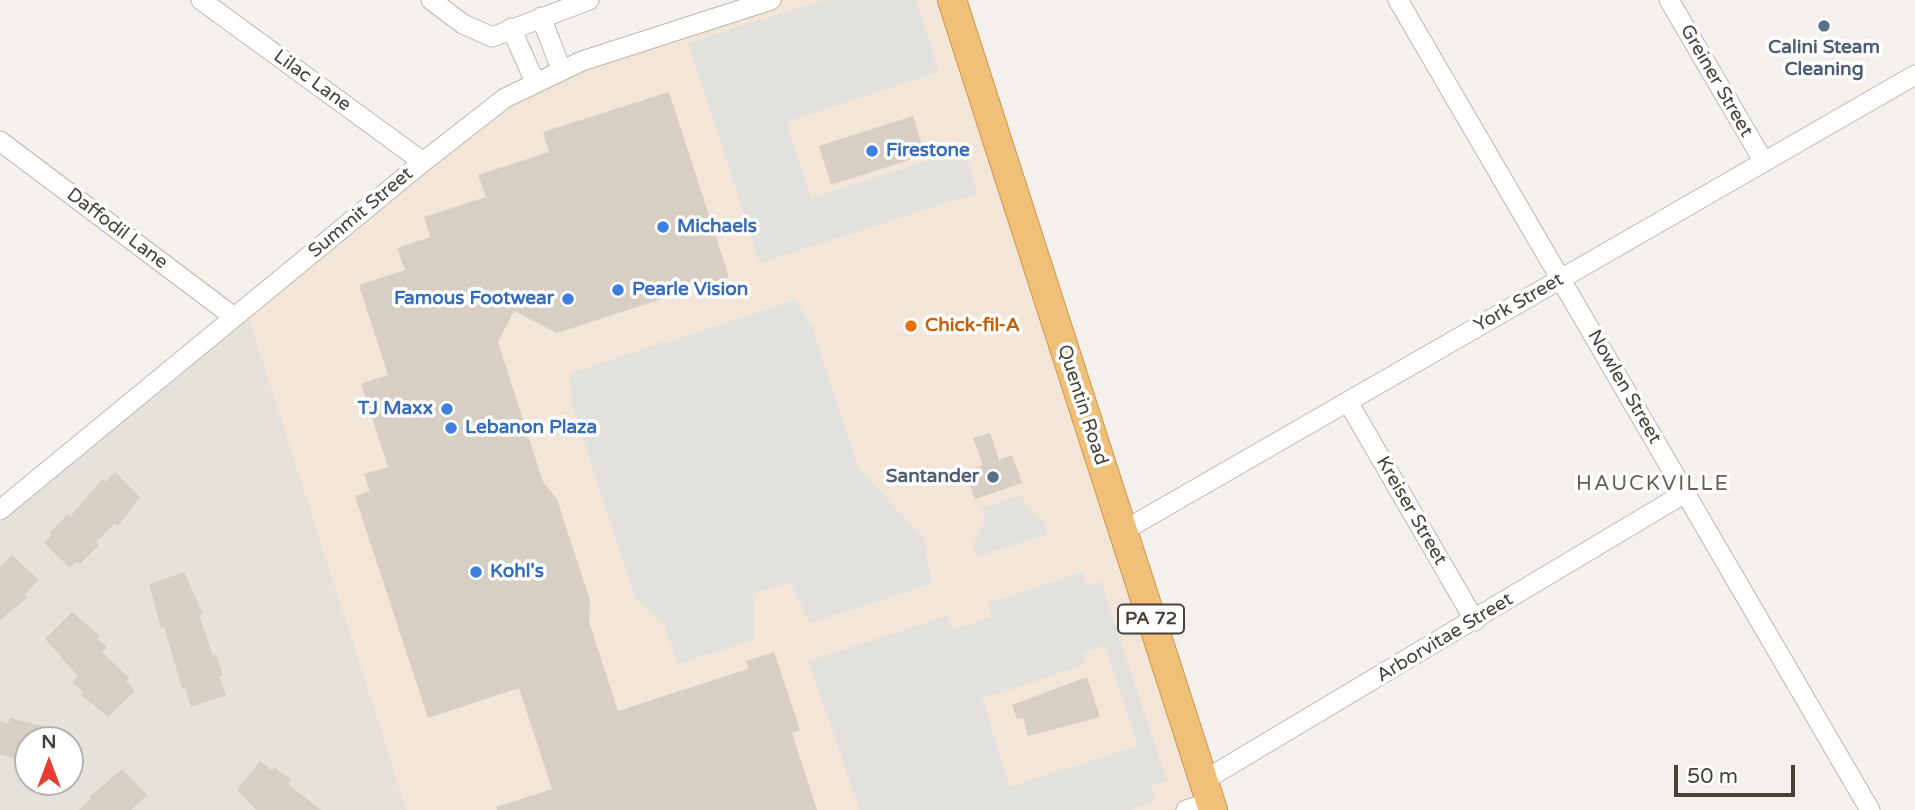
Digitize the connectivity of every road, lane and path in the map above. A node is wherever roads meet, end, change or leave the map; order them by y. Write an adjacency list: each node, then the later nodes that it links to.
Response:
1 (201, 0): 14 (street, Lilac Lane)
2 (431, 0): 9 (street)
3 (589, 0): 8 (street)
4 (771, 0): 10 (street, Summit Street)
5 (952, 0): 21 (highway, Quentin Road / PA 72)
6 (1398, 0): 16 (street, Nowlen Street)
7 (1669, 0): 15 (street, Greiner Street)
8 (541, 17): 9 (street); 10 (street)
9 (511, 28): 12 (street)
10 (561, 69): 12 (street, Summit Street)
11 (1915, 75): 15 (street, York Street)
12 (537, 81): 14 (street, Summit Street)
13 (0, 141): 17 (street, Daffodil Lane)
14 (423, 162): 17 (street, Summit Street)
15 (1764, 162): 16 (street, York Street)
16 (1560, 279): 18 (street, York Street); 19 (street, Nowlen Street)
17 (234, 317): 20 (street, Summit Street)
18 (1348, 401): 21 (street, York Street); 22 (street, Kreiser Street)
19 (1685, 493): 22 (street, Arborvitae Street); 24 (street, Nowlen Street)
20 (0, 510)
21 (1122, 531): 23 (highway, Quentin Road / PA 72)
22 (1475, 621): 23 (street, Arborvitae Street)
23 (1203, 801)
24 (1870, 810)

